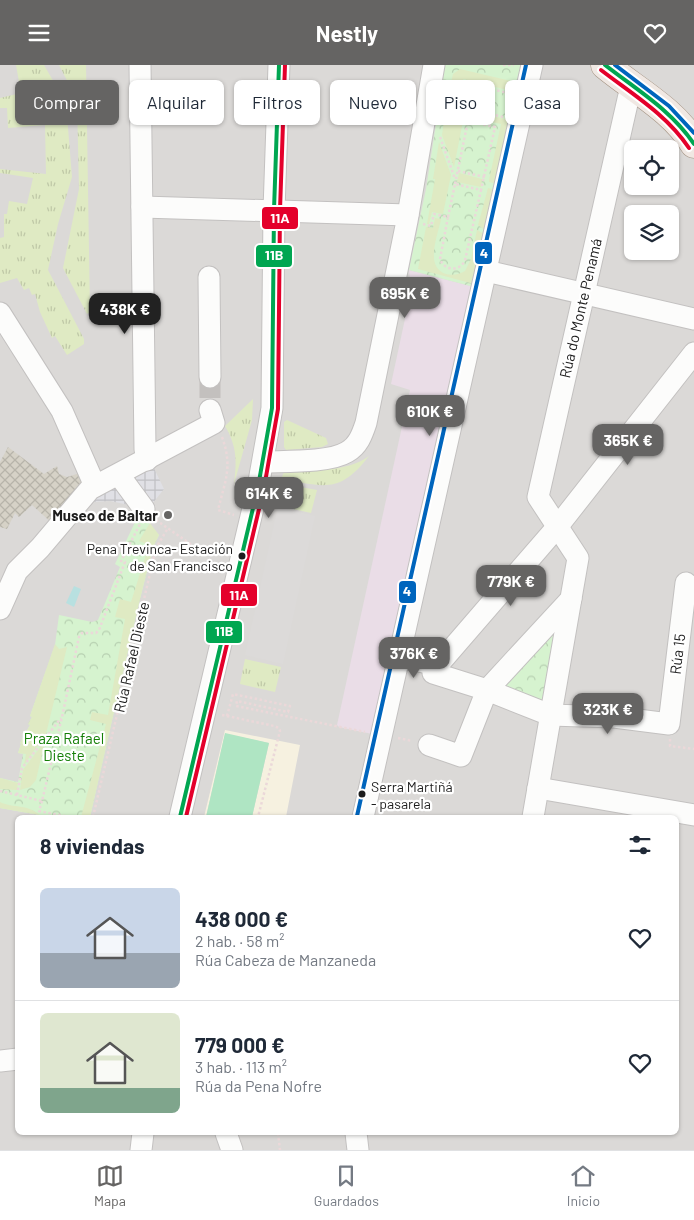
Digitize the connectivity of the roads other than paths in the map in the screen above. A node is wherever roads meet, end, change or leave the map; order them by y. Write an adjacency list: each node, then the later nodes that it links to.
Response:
1 (140, 65): 8 (street)
2 (279, 65): 9 (street)
3 (434, 65): 10 (street)
4 (532, 65): 11 (street)
5 (605, 65): 6 (main road)
6 (631, 86): 7 (main road); 13 (street, Rúa do Monte Penamá)
7 (694, 144)
8 (142, 207): 9 (street); 21 (street)
9 (274, 210): 10 (street); 22 (street)
10 (408, 215): 22 (street)
11 (486, 271): 13 (street); 31 (street)
12 (209, 277): 19 (street)
13 (583, 294): 15 (street); 26 (street, Rúa do Monte Penamá)
14 (0, 313): 24 (street)
15 (694, 319)
16 (0, 323): 17 (street)
17 (0, 338)
18 (694, 353): 26 (street)
19 (210, 377)
20 (212, 417): 21 (street)
21 (146, 460): 23 (street)
22 (263, 463): 38 (street)
23 (119, 475): 24 (street); 25 (street)
24 (95, 486): 27 (street)
25 (145, 511)
26 (558, 526): 29 (street, Rúa do Monte Penamá); 32 (street)
27 (6, 580): 30 (street)
28 (686, 583): 34 (street, Rúa 15)
29 (570, 599): 33 (street); 34 (street, Rúa do Monte Penamá)
30 (0, 609)
31 (399, 657): 32 (street); 39 (street)
32 (438, 665): 33 (street)
33 (487, 690): 34 (street); 35 (street)
34 (550, 715): 36 (street, Rúa do Monte Penamá)
35 (429, 745)
36 (538, 788): 37 (street); 40 (street, Rúa do Monte Penamá)
37 (653, 813): 41 (street)
38 (180, 815)
39 (364, 815)
40 (533, 815)
41 (694, 815)
42 (15, 1059): 43 (street)
43 (0, 1061)
44 (143, 1135): 48 (street)
45 (218, 1135): 49 (street)
46 (227, 1135): 50 (street)
47 (356, 1135): 51 (street)
48 (141, 1150)
49 (217, 1150)
50 (232, 1150)
51 (358, 1150)

